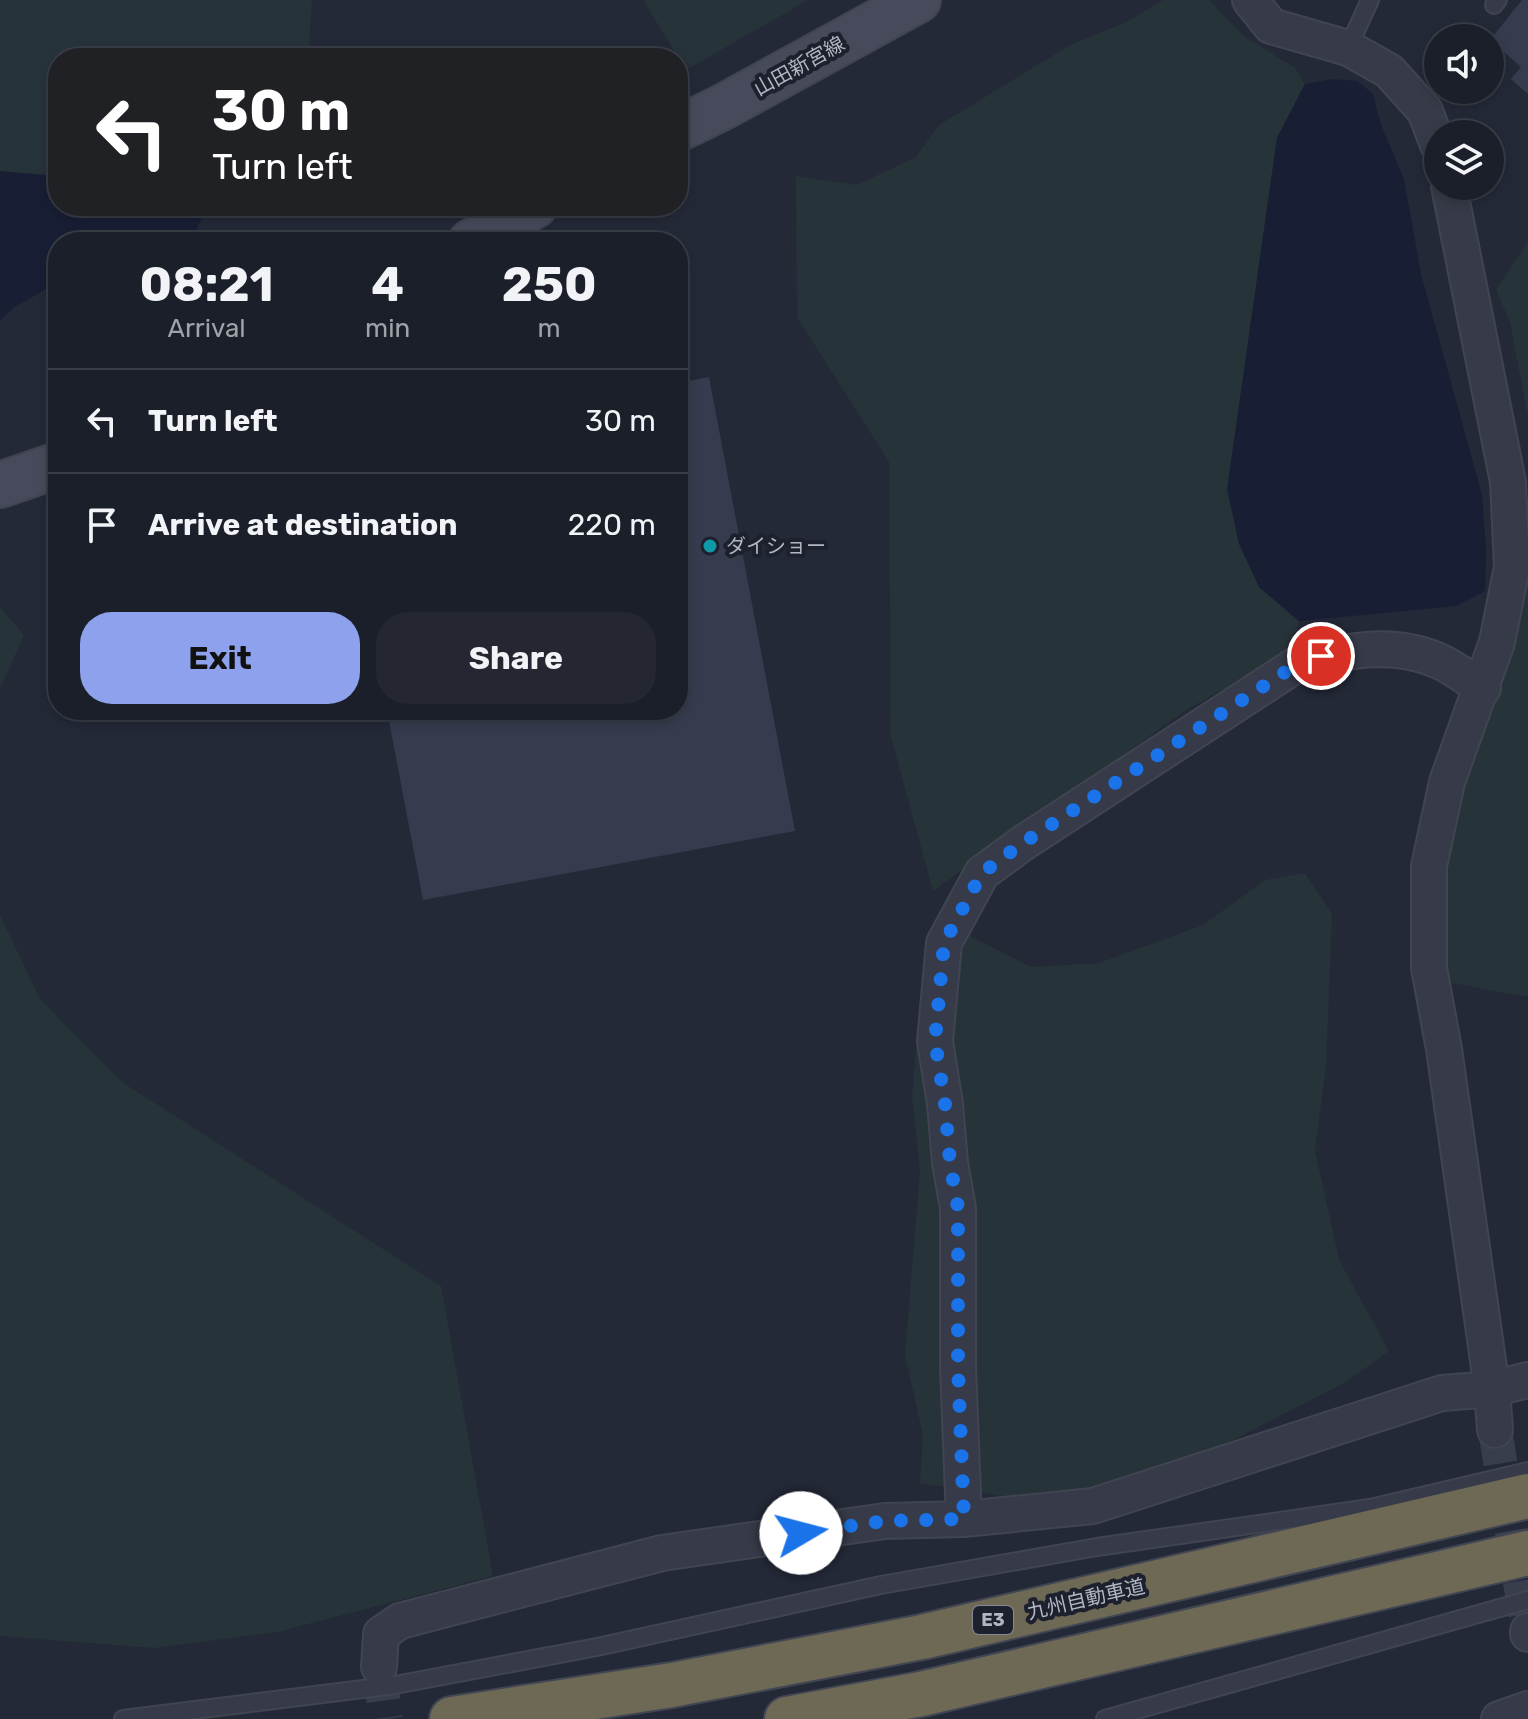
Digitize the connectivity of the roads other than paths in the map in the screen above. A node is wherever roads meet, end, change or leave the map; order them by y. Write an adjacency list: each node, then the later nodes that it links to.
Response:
1 (918, 0): 6 (main road, 山田新宮線)
2 (1250, 0): 4 (street)
3 (1370, 0): 4 (lane)
4 (1348, 48): 5 (street)
5 (1428, 120)
6 (688, 124)
7 (1452, 200): 12 (street)
8 (516, 216): 9 (main road)
9 (488, 232)
10 (48, 468): 11 (main road)
11 (0, 485)
12 (1483, 688): 14 (street); 18 (street)
13 (1528, 1380): 14 (street)
14 (1492, 1389): 15 (street); 18 (street)
15 (1495, 1430)
16 (1528, 1471): 23 (lane)
17 (1528, 1496): 24 (highway, 九州自動車道 / E3)
18 (964, 1519): 21 (street)
19 (1528, 1553): 25 (highway)
20 (1528, 1600): 26 (lane)
21 (379, 1667)
22 (1528, 1709): 27 (street)
23 (123, 1719)
24 (452, 1719)
25 (787, 1719)
26 (1105, 1719)
27 (1499, 1719)

